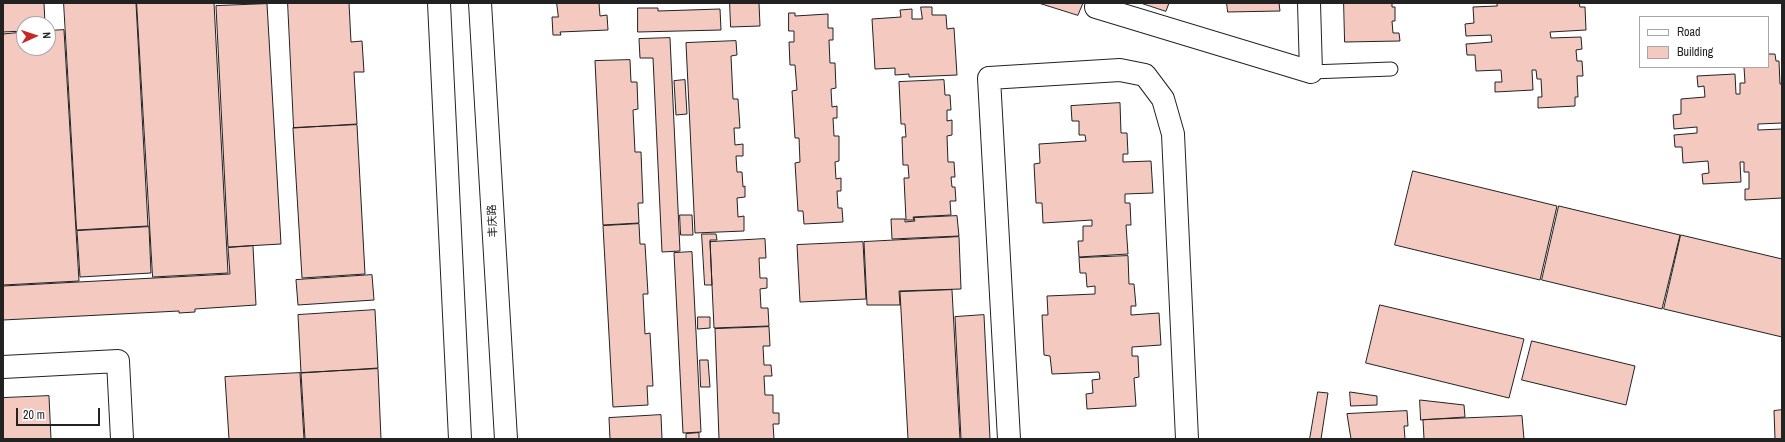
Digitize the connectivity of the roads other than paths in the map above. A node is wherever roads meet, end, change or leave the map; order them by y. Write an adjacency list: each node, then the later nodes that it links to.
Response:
1 (439, 3): 9 (street)
2 (480, 3): 10 (street, 丰庆路)
3 (1309, 3): 6 (street)
4 (1096, 7): 6 (street)
5 (1391, 69): 6 (lane)
6 (1311, 72)
7 (3, 367): 8 (street)
8 (122, 439)
9 (460, 439)
10 (506, 439)
11 (1009, 439): 12 (street)
12 (1187, 439)

